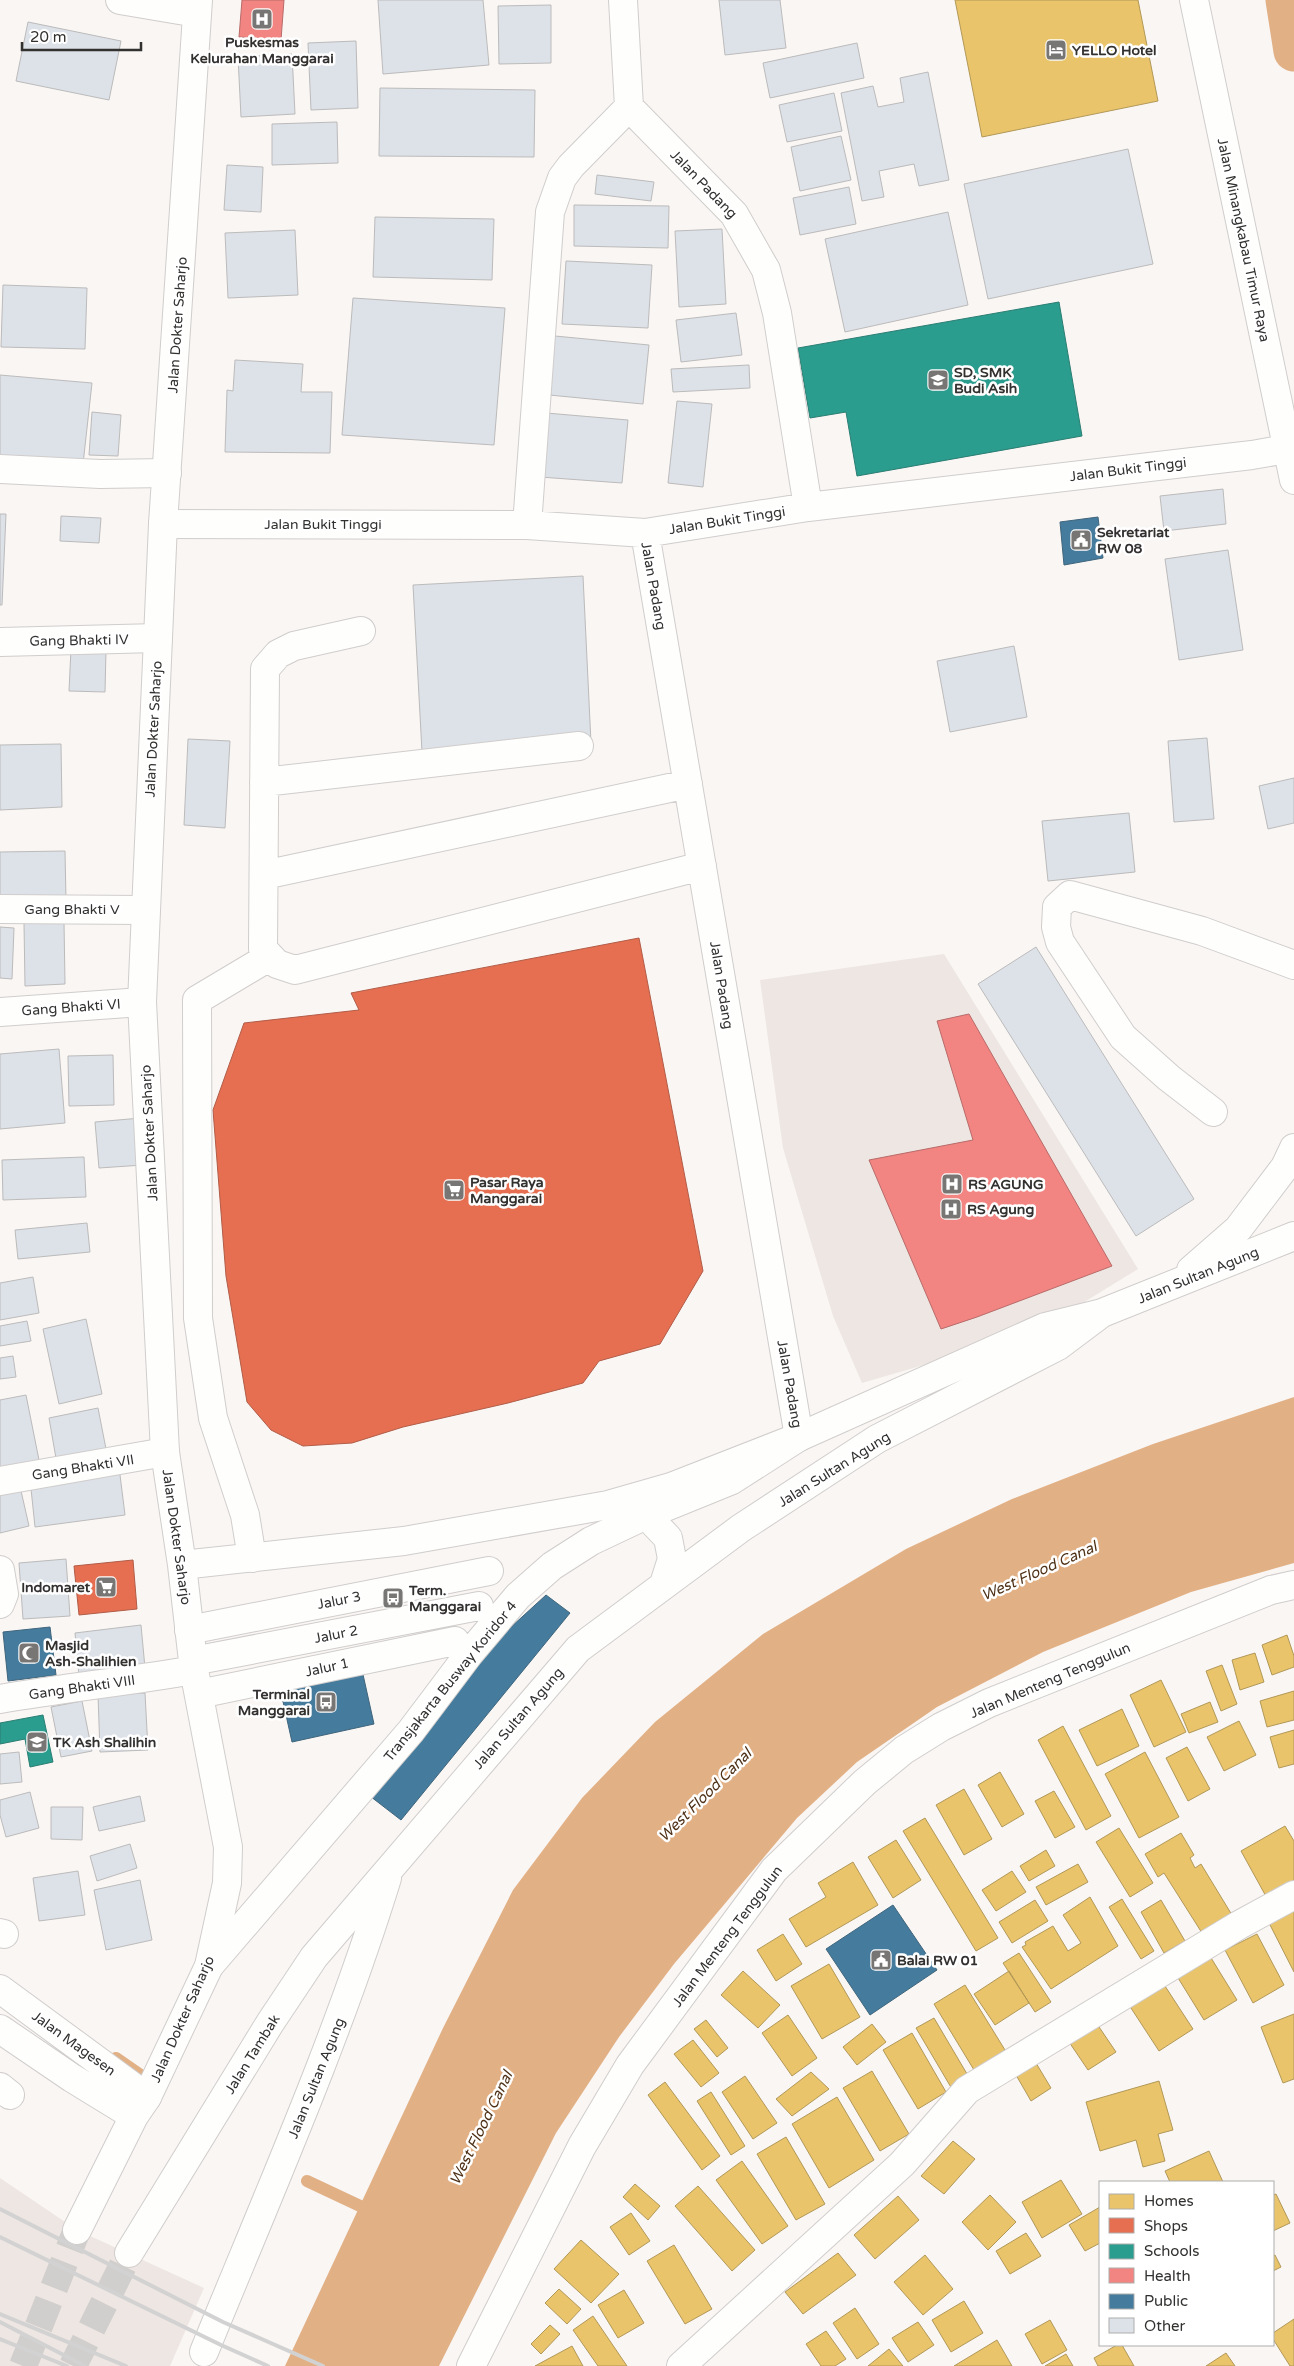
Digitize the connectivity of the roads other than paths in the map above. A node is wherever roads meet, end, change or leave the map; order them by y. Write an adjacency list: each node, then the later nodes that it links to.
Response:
1 (120, 0): 4 (street)
2 (623, 0): 5 (street)
3 (1194, 0): 6 (street, Jalan Minangkabau Timur Raya)
4 (198, 7): 8 (street, Jalan Dokter Saharjo)
5 (629, 107): 10 (street, Jalan Padang); 12 (street)
6 (1287, 448): 9 (street, Jalan Minangkabau Timur Raya); 10 (street, Jalan Bukit Tinggi)
7 (0, 469): 8 (street)
8 (167, 473): 11 (street, Jalan Dokter Saharjo)
9 (1294, 480)
10 (808, 507): 13 (street, Jalan Bukit Tinggi)
11 (163, 524): 12 (street, Jalan Bukit Tinggi); 15 (street, Jalan Dokter Saharjo)
12 (527, 524): 13 (street, Jalan Bukit Tinggi)
13 (645, 533): 19 (street, Jalan Padang)
14 (361, 631): 18 (street)
15 (158, 638): 16 (street, Gang Bhakti IV); 23 (street, Jalan Dokter Saharjo)
16 (0, 642)
17 (579, 746): 18 (street)
18 (264, 782): 21 (street)
19 (688, 784): 20 (street, Jalan Padang); 21 (street)
20 (702, 866): 24 (street); 33 (street, Jalan Padang)
21 (264, 875): 24 (street)
22 (0, 909): 23 (street, Gang Bhakti V)
23 (144, 910): 26 (street, Jalan Dokter Saharjo)
24 (269, 957): 38 (street)
25 (1294, 965): 28 (street)
26 (142, 1002): 27 (street, Gang Bhakti VI); 34 (street, Jalan Dokter Saharjo)
27 (0, 1012)
28 (1213, 1112)
29 (1294, 1148): 31 (street)
30 (1294, 1236): 31 (street, Jalan Sultan Agung)
31 (1175, 1284): 32 (street, Jalan Sultan Agung)
32 (1102, 1314): 33 (street, Jalan Sultan Agung); 42 (street, Jalan Sultan Agung)
33 (799, 1437): 36 (street, Jalan Sultan Agung); 37 (street, Transjakarta Busway Koridor 4)
34 (165, 1452): 35 (street, Gang Bhakti VII); 39 (street, Jalan Dokter Saharjo)
35 (0, 1481)
36 (608, 1505): 37 (street); 38 (street, Jalan Sultan Agung)
37 (646, 1515): 42 (street); 52 (street, Transjakarta Busway Koridor 4)
38 (252, 1558): 39 (street, Jalan Sultan Agung)
39 (182, 1565): 46 (street, Jalan Dokter Saharjo)
40 (0, 1570): 44 (street)
41 (489, 1571): 46 (street, Jalur 3)
42 (664, 1584): 50 (street, Jalan Sultan Agung)
43 (1294, 1585): 59 (street, Jalan Menteng Tenggulun)
44 (0, 1604)
45 (479, 1606): 48 (street, Jalur 2)
46 (189, 1630): 48 (street, Jalan Dokter Saharjo)
47 (455, 1641): 48 (street, Jalur 1)
48 (195, 1675): 49 (street, Gang Bhakti VIII); 52 (street, Jalan Dokter Saharjo)
49 (0, 1699)
50 (390, 1867): 57 (street, Jalan Tambak); 58 (street, Jalan Sultan Agung)
51 (1294, 1895): 60 (street)
52 (209, 1966): 55 (street, Jalan Dokter Saharjo)
53 (0, 1989): 55 (street, Jalan Magesen)
54 (0, 2029): 55 (street, Jalan Magesen)
55 (141, 2106): 56 (street, Jalan Dokter Saharjo)
56 (77, 2230)
57 (129, 2253)
58 (204, 2352)
59 (471, 2366)
60 (682, 2366)

